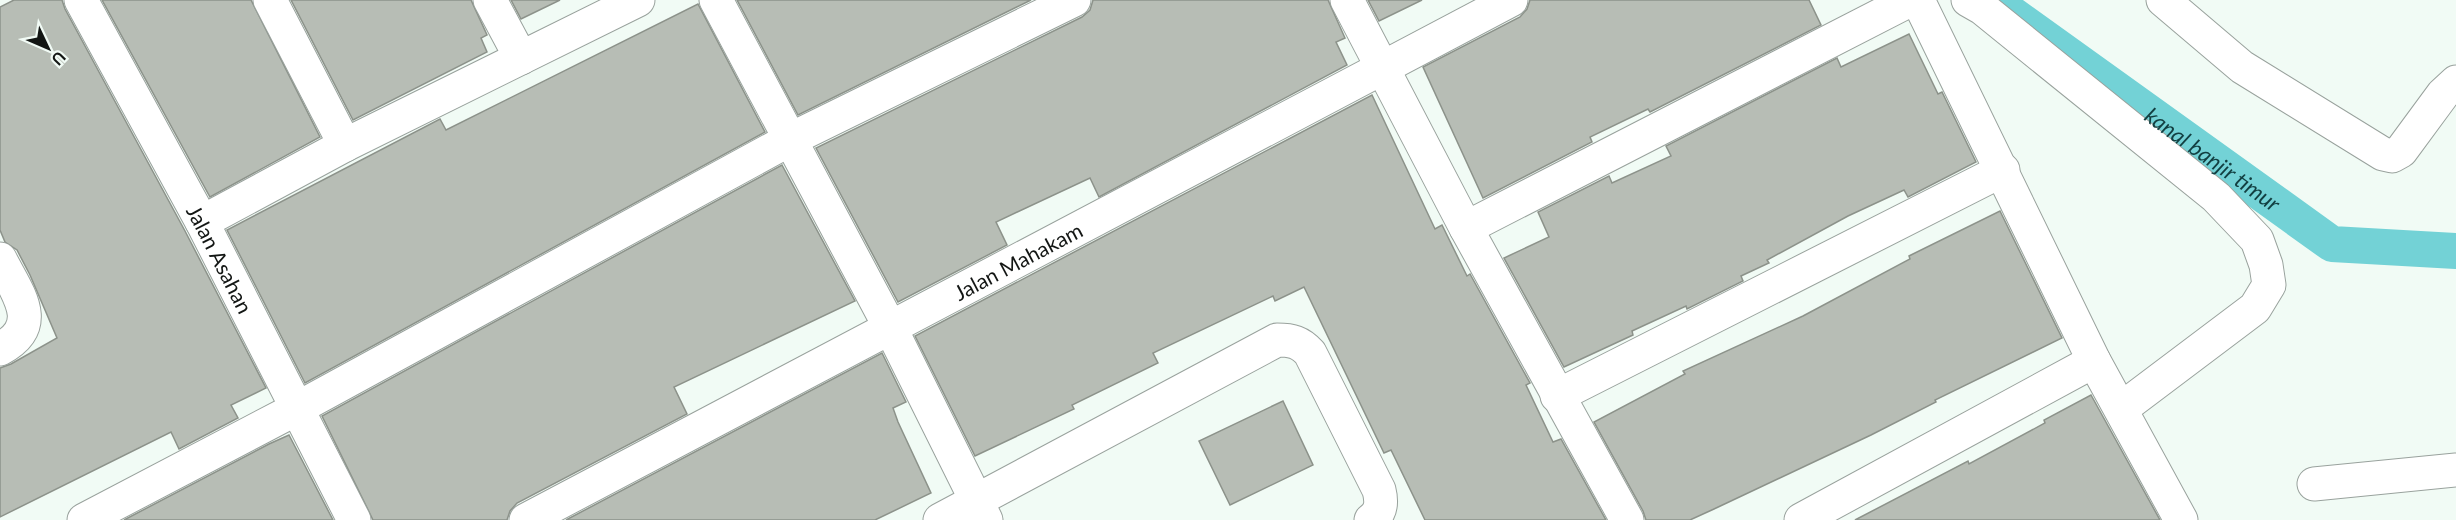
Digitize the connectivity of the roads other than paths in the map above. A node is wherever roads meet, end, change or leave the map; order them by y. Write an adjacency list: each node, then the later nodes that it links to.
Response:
1 (81, 0): 19 (street, Jalan Asahan)
2 (270, 0): 17 (street)
3 (490, 0): 13 (street)
4 (638, 0): 13 (street)
5 (716, 0): 16 (street)
6 (1074, 0): 16 (street)
7 (1347, 0): 14 (street)
8 (1511, 0): 14 (street, Jalan Mahakam)
9 (1910, 0): 20 (street)
10 (1918, 0): 18 (street)
11 (1968, 0): 26 (street)
12 (2166, 1): 15 (street)
13 (521, 58): 17 (street)
14 (1383, 66): 20 (street); 22 (street, Jalan Mahakam)
15 (2456, 82)
16 (789, 140): 22 (street); 27 (street)
17 (345, 145): 19 (street)
18 (2003, 170): 24 (street); 25 (street)
19 (202, 222): 27 (street, Jalan Asahan)
20 (1466, 228): 25 (street)
21 (0, 259): 23 (street)
22 (891, 329): 30 (street); 33 (street, Jalan Mahakam)
23 (0, 349)
24 (2094, 361): 26 (street); 37 (street)
25 (1557, 396): 36 (street)
26 (2121, 409): 38 (street)
27 (296, 410): 31 (street); 32 (street, Jalan Asahan)
28 (2456, 470): 29 (street)
29 (2314, 484)
30 (981, 511): 34 (street); 35 (street)
31 (84, 520)
32 (354, 520)
33 (526, 520)
34 (940, 520)
35 (1371, 520)
36 (1627, 520)
37 (1801, 520)
38 (2181, 520)

